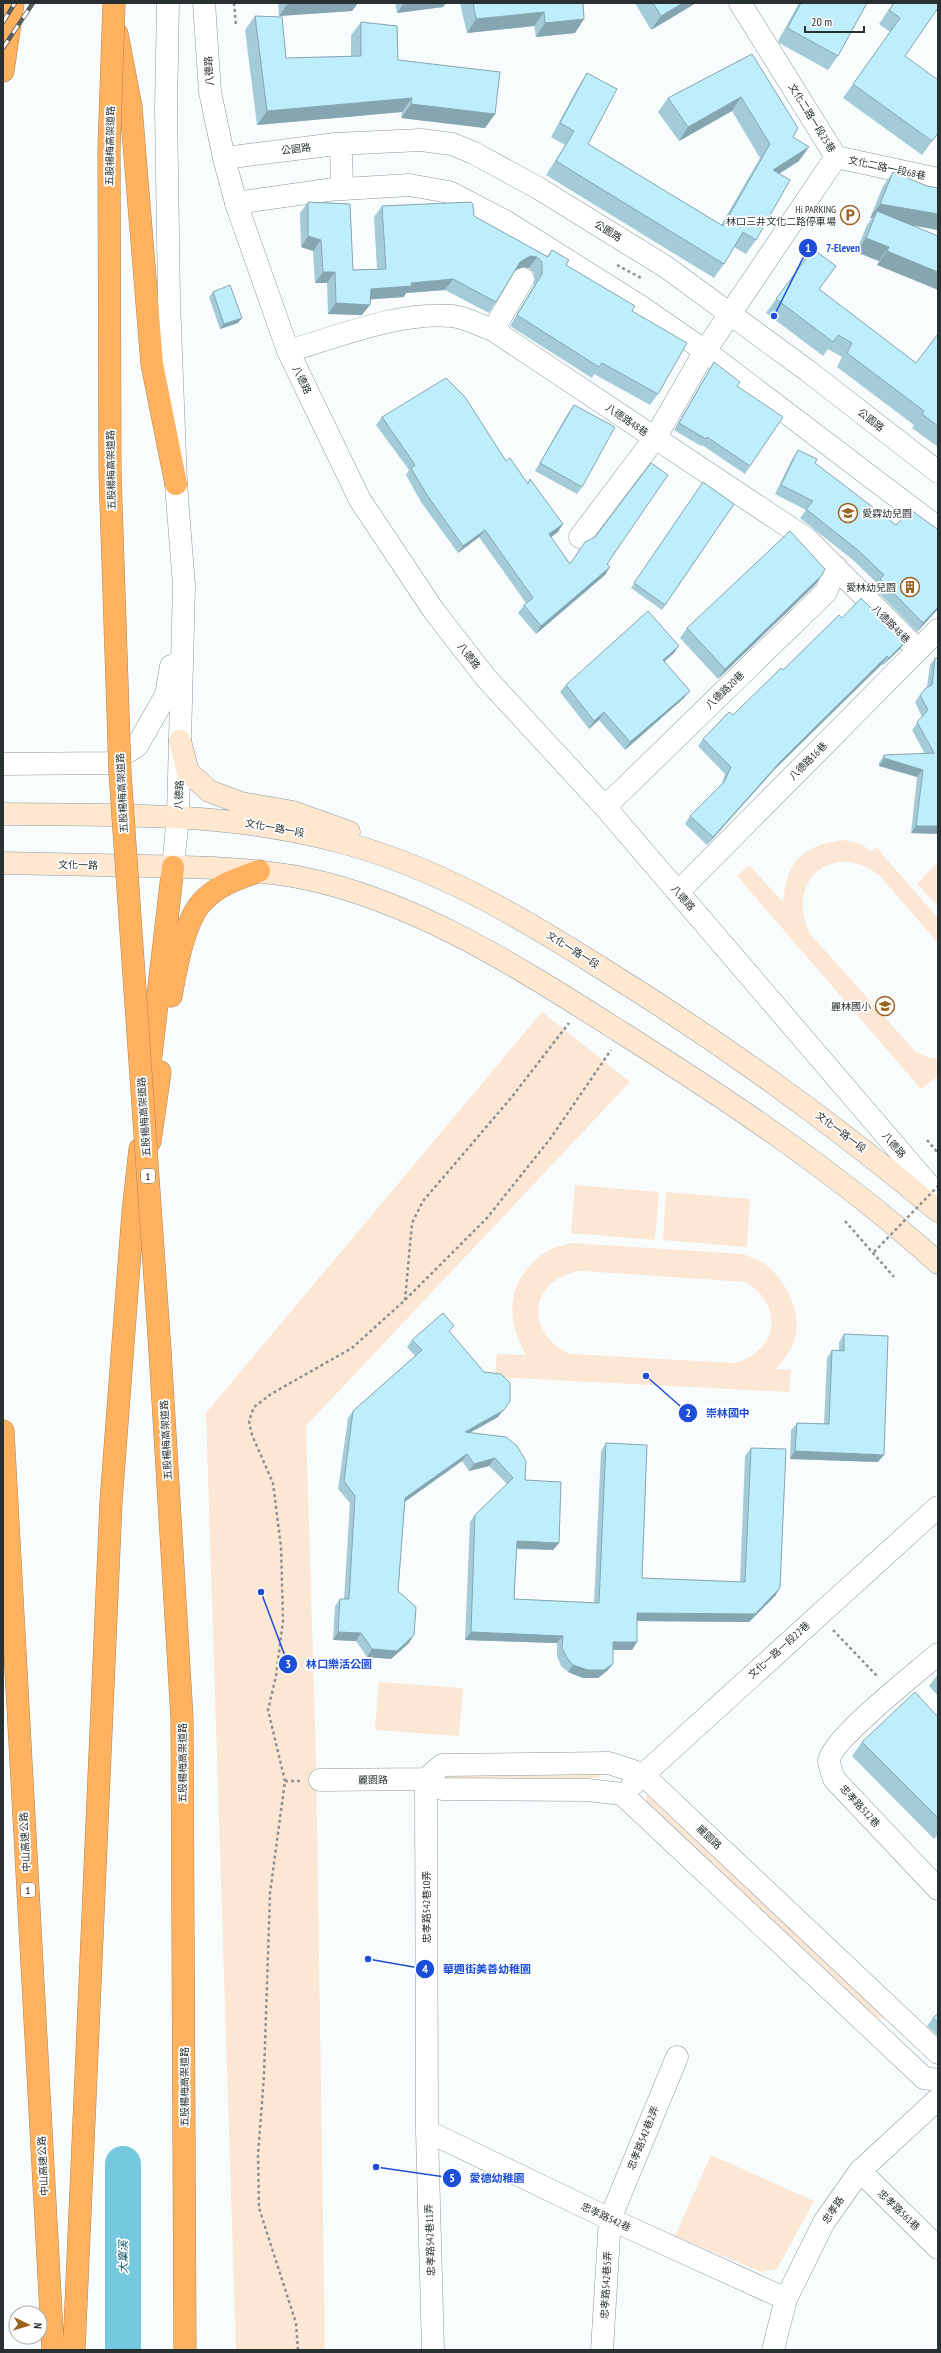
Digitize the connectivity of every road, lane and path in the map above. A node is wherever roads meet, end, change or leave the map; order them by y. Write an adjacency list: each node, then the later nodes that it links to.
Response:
1 (13, 3): 8 (highway)
2 (113, 3): 22 (highway); 73 (highway, 五股楊梅高架道路 / 1, bridge)
3 (168, 3): 22 (street, 八德路)
4 (204, 3): 11 (street, 八德路)
5 (234, 3): 7 (path)
6 (740, 3): 10 (street, 文化二路一段25巷)
7 (236, 25)
8 (3, 71)
9 (341, 144): 11 (street, 公園路); 13 (street); 16 (street, 公園路)
10 (836, 157): 12 (street, 文化二路一段68巷); 16 (street, 文化二路一段25巷)
11 (224, 158): 14 (street, 八德路)
12 (938, 179)
13 (342, 189): 14 (street); 19 (street)
14 (236, 203): 18 (street, 八德路)
15 (523, 279): 17 (street)
16 (731, 314): 19 (street, 文化二路一段25巷); 21 (street, 公園路)
17 (493, 330): 18 (street, 八德路48巷); 20 (street, 八德路48巷)
18 (288, 351): 31 (street, 八德路)
19 (705, 351): 20 (street, 文化二路一段25巷); 23 (street)
20 (655, 438): 24 (street, 文化二路一段25巷); 25 (street, 八德路48巷)
21 (938, 472)
22 (176, 484): 26 (street, 八德路)
23 (938, 528)
24 (580, 537)
25 (836, 567): 28 (street, 八德路48巷); 31 (street, 八德路20巷)
26 (184, 586): 29 (street, 八德路); 30 (street)
27 (938, 630): 28 (street, 八德路16巷)
28 (918, 650): 38 (street, 八德路16巷)
29 (180, 741): 33 (street, 八德路); 35 (main road)
30 (3, 764)
31 (605, 807): 38 (street, 八德路)
32 (3, 814): 33 (main road, 文化一路一段)
33 (178, 816): 35 (main road, 文化一路一段); 36 (street, 八德路)
34 (3, 863): 36 (main road, 文化一路)
35 (412, 865): 45 (main road, 文化一路一段)
36 (163, 866): 37 (main road); 46 (highway)
37 (259, 871): 39 (main road); 46 (highway)
38 (678, 892): 44 (street, 八德路)
39 (582, 1007): 40 (main road); 51 (path)
40 (623, 1033): 49 (main road); 51 (path)
41 (927, 1140): 42 (path)
42 (938, 1153)
43 (938, 1186): 48 (path, bridge)
44 (938, 1196)
45 (938, 1211)
46 (133, 1212): 72 (highway)
47 (845, 1221): 48 (path)
48 (874, 1252): 50 (path)
49 (938, 1264)
50 (894, 1277)
51 (405, 1300): 74 (path)
52 (3, 1431): 71 (highway, 中山高速公路 / 1)
53 (938, 1507): 54 (street, 文化一路一段22巷)
54 (819, 1614): 56 (path); 57 (street, 文化一路一段22巷)
55 (938, 1654): 56 (street, 忠孝路512巷)
56 (893, 1694): 61 (street, 忠孝路512巷)
57 (642, 1774): 58 (street, 麗園路); 60 (street, 文化一路一段22巷); 62 (street, 麗園路)
58 (426, 1779): 59 (street, 麗園路); 60 (street); 66 (street, 忠孝路542巷10弄)
59 (320, 1780)
60 (622, 1794): 64 (street)
61 (938, 1889)
62 (938, 2053)
63 (677, 2056): 68 (street, 忠孝路542巷2弄)
64 (938, 2080)
65 (938, 2099): 67 (street, 忠孝路)
66 (427, 2131): 68 (street, 忠孝路542巷); 75 (street, 忠孝路542巷11弄)
67 (860, 2171): 69 (street, 忠孝路561巷); 70 (street, 忠孝路)
68 (610, 2219): 70 (street, 忠孝路542巷); 76 (street, 忠孝路542巷5弄)
69 (938, 2248)
70 (786, 2299): 77 (street, 忠孝路)
71 (53, 2350)
72 (74, 2350)
73 (186, 2350)
74 (298, 2350)
75 (433, 2350)
76 (602, 2350)
77 (773, 2350)

